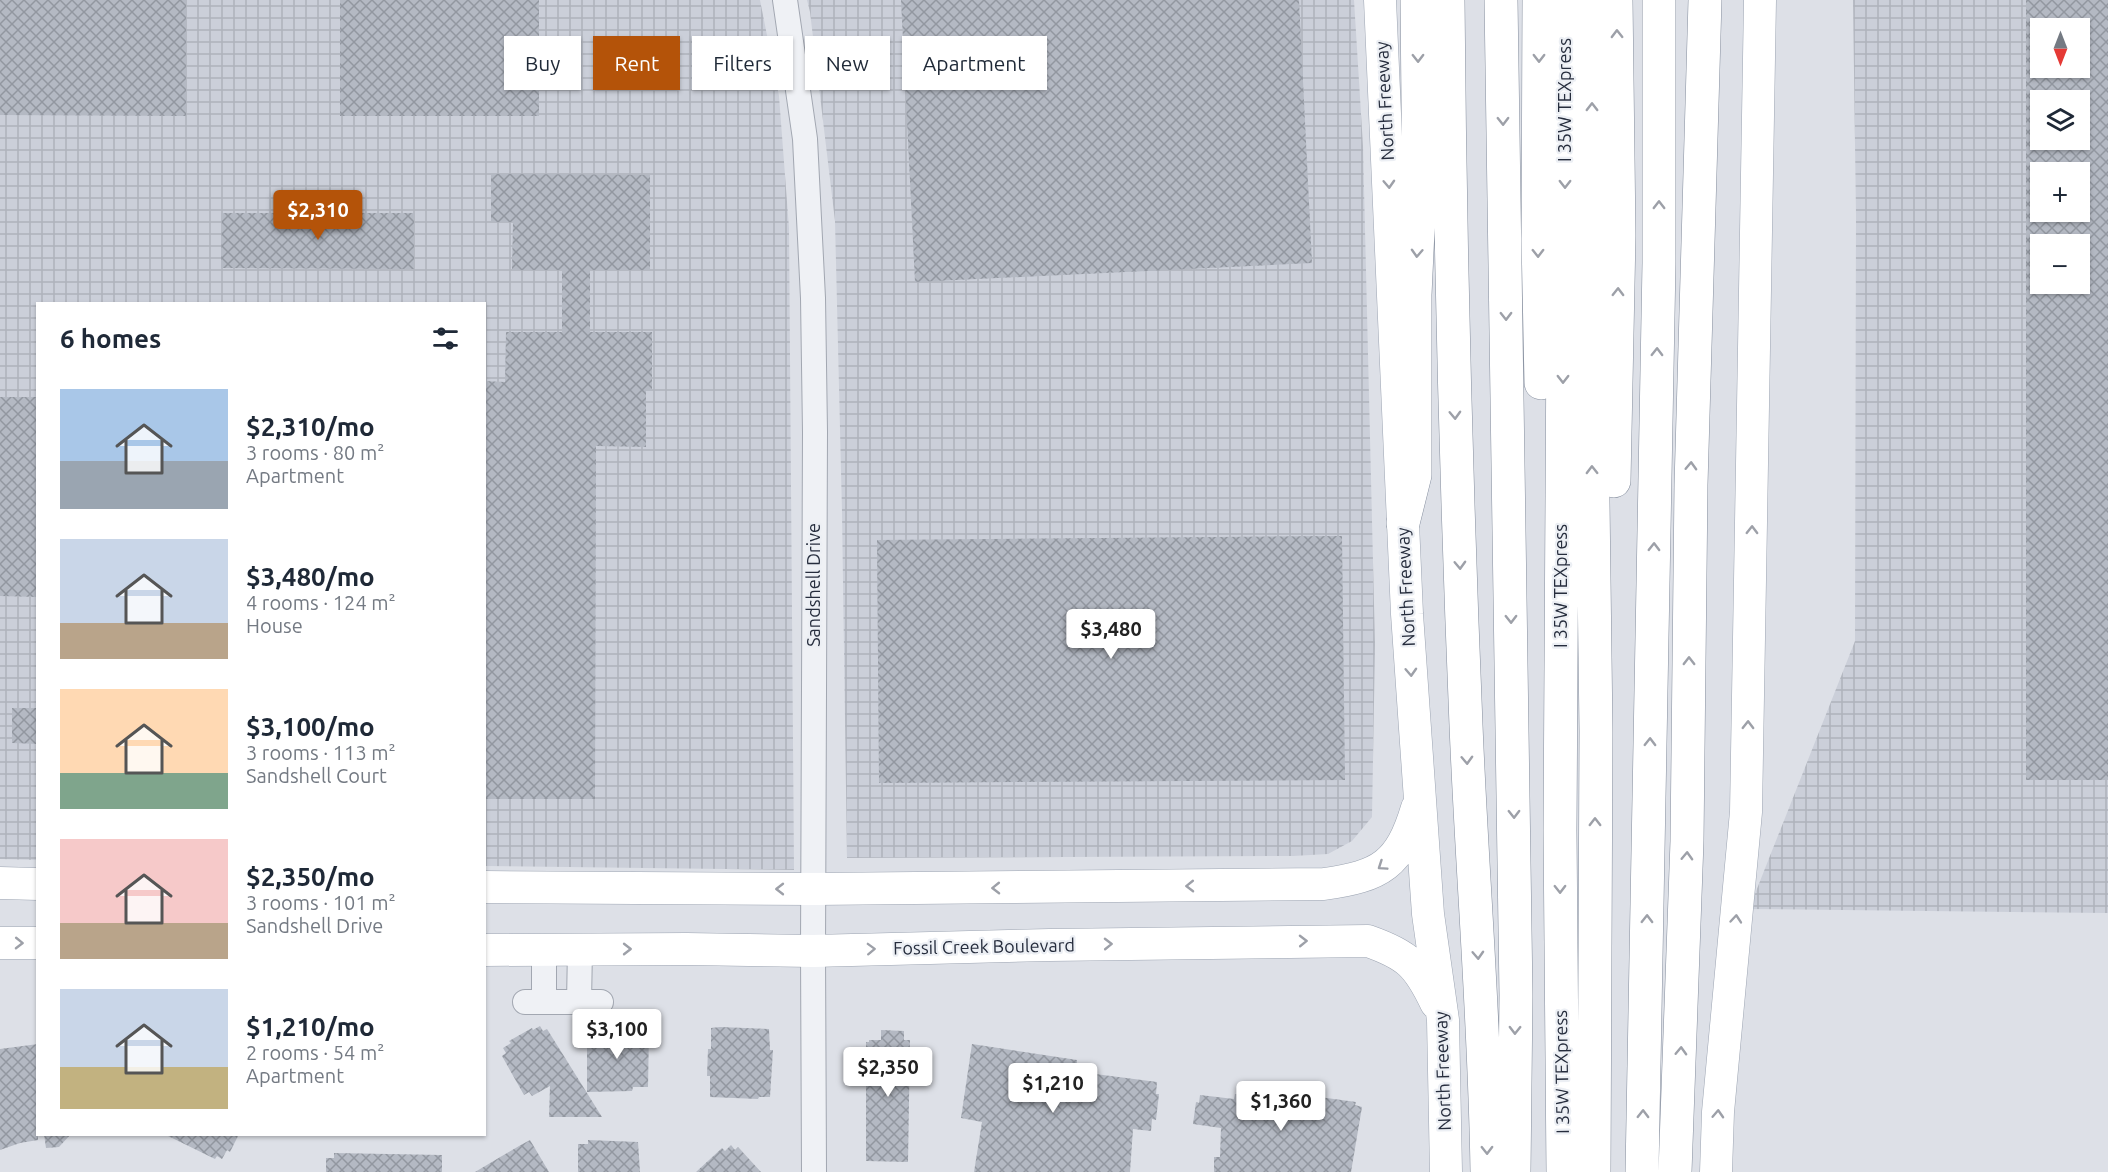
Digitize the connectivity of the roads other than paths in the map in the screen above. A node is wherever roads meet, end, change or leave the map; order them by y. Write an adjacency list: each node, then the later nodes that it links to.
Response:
1 (785, 0): 22 (street, Sandshell Drive)
2 (1380, 0): 15 (main road, North Freeway, one-way to 15)
3 (1417, 0): 15 (highway, one-way to 15)
4 (1448, 0): 32 (highway, one-way to 32)
5 (1501, 0): 33 (highway, one-way to 33)
6 (1539, 0): 17 (highway, one-way to 17)
7 (1565, 0): 17 (highway, I 35W TEXpress, one-way to 17)
8 (1592, 0): 16 (highway, I 35W TEXpress, one-way to 8)
9 (1616, 0): 16 (highway, one-way to 9)
10 (1659, 0): 36 (highway, one-way to 10)
11 (1699, 0): 14 (highway)
12 (1705, 0): 14 (highway)
13 (1760, 0): 38 (main road, one-way to 13)
14 (1703, 43): 37 (highway, one-way to 14)
15 (1403, 523): 18 (main road, North Freeway, one-way to 18)
16 (1596, 697): 35 (highway, I 35W TEXpress, one-way to 16)
17 (1560, 719): 34 (highway, I 35W TEXpress, one-way to 34)
18 (1419, 799): 22 (main road, one-way to 22); 29 (main road, North Freeway)
19 (0, 883): 20 (main road)
20 (36, 884)
21 (486, 887): 22 (main road, one-way to 21)
22 (814, 889): 28 (street, Sandshell Drive)
23 (0, 943): 24 (main road, one-way to 24)
24 (36, 943)
25 (580, 949): 27 (main road, Fossil Creek Boulevard); 27 (street); 28 (main road, Fossil Creek Boulevard, one-way to 28)
26 (486, 950): 27 (main road, Fossil Creek Boulevard)
27 (544, 950)
28 (813, 951): 29 (main road, Fossil Creek Boulevard, one-way to 29); 30 (street, Sandshell Drive)
29 (1443, 1020): 31 (main road, North Freeway)
30 (814, 1172)
31 (1446, 1172)
32 (1487, 1172)
33 (1514, 1172)
34 (1563, 1172)
35 (1594, 1172)
36 (1642, 1172)
37 (1676, 1172)
38 (1716, 1172)

